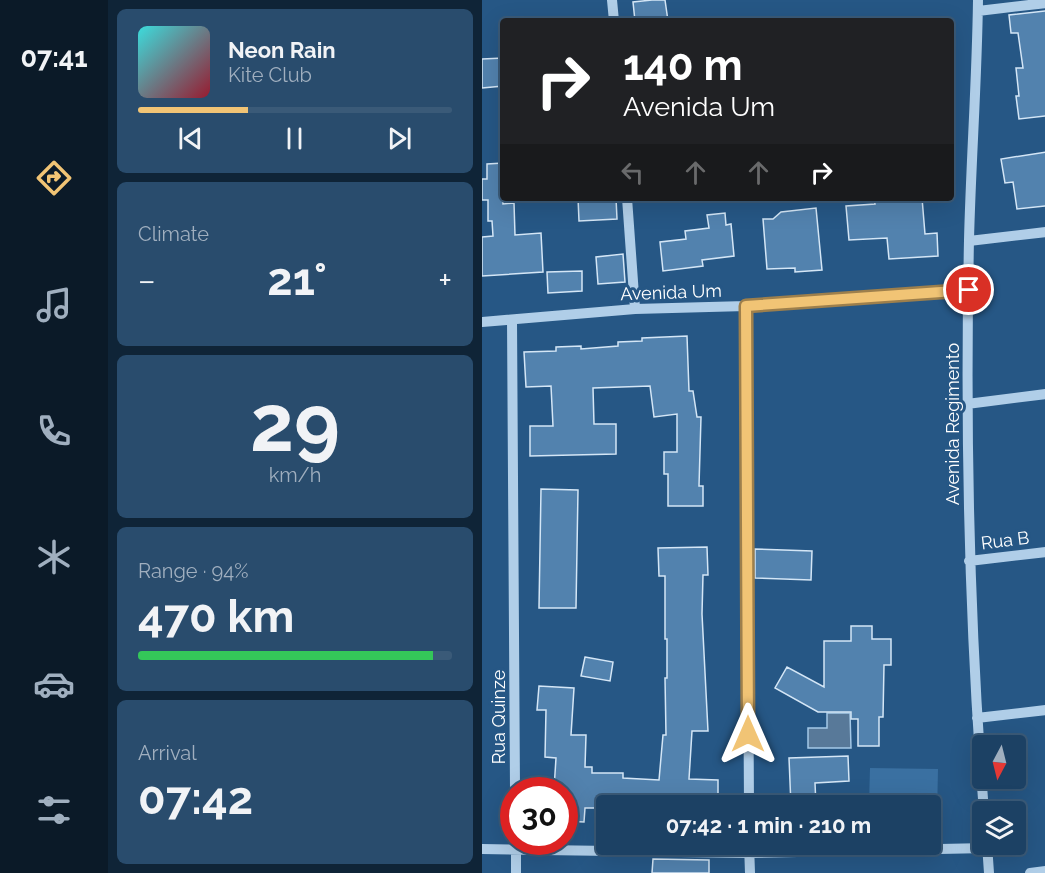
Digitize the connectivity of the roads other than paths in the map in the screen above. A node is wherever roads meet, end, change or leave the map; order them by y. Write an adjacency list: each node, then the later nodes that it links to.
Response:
1 (612, 0): 4 (street)
2 (1046, 3): 3 (street)
3 (978, 6): 7 (street, Avenida Regimento)
4 (614, 18)
5 (627, 201): 10 (street)
6 (1046, 232): 7 (street)
7 (969, 241): 8 (street, Avenida Regimento)
8 (969, 290): 9 (street, Avenida Um); 14 (street, Avenida Regimento)
9 (746, 306): 10 (street, Avenida Um); 20 (street)
10 (635, 309): 11 (street, Avenida Um)
11 (512, 320): 12 (street, Avenida Um); 19 (street, Rua Quinze)
12 (482, 322)
13 (1046, 394): 14 (street)
14 (967, 404): 16 (street, Avenida Regimento)
15 (1046, 552): 16 (street, Rua B)
16 (969, 561): 18 (street, Avenida Regimento)
17 (1046, 710): 18 (street)
18 (977, 718): 21 (street, Avenida Regimento)
19 (515, 777)
20 (749, 795)
21 (983, 801)
22 (972, 846): 26 (street)
23 (500, 847): 27 (street)
24 (578, 847): 25 (street)
25 (596, 847)
26 (941, 847)
27 (482, 849)
28 (516, 855): 32 (street)
29 (749, 855): 33 (street)
30 (988, 855): 34 (street)
31 (1046, 871): 35 (street)
32 (516, 873)
33 (750, 873)
34 (989, 873)
35 (1030, 873)

